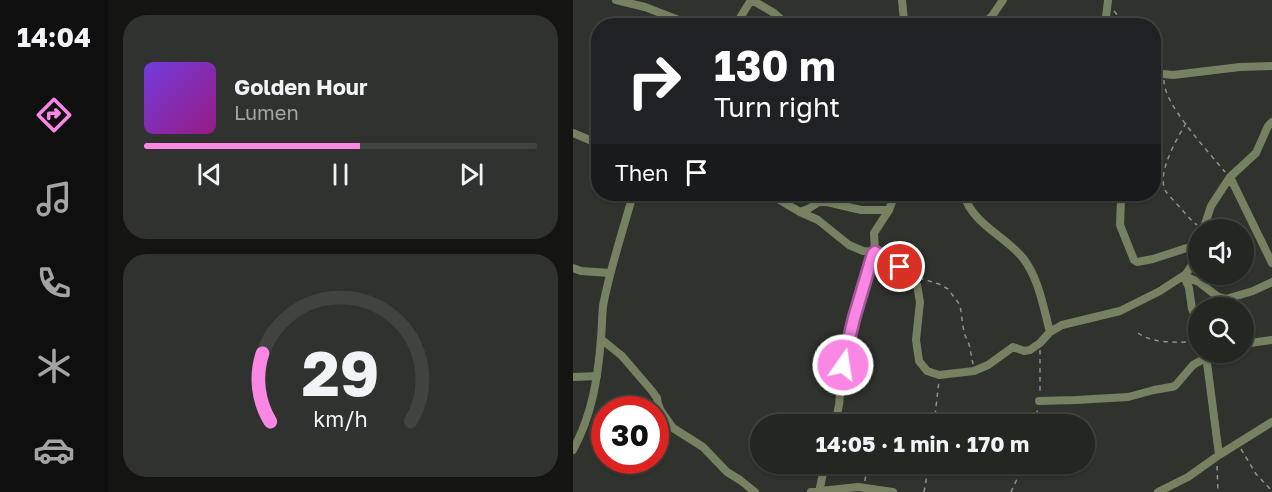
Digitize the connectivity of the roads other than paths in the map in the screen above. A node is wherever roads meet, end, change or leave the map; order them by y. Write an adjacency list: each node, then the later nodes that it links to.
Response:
1 (616, 0): 6 (street)
2 (751, 0): 7 (street); 8 (street)
3 (902, 0): 9 (street)
4 (1003, 0): 10 (street)
5 (1108, 2): 11 (street)
6 (674, 18)
7 (740, 18)
8 (779, 18)
9 (905, 18)
10 (990, 18)
11 (1106, 18)
12 (1272, 66): 13 (street)
13 (1161, 74)
14 (1272, 122): 17 (street)
15 (573, 133): 16 (street)
16 (591, 139)
17 (1230, 177): 25 (street); 28 (street)
18 (631, 201): 31 (street)
19 (780, 201): 24 (street)
20 (892, 201): 23 (street)
21 (967, 201): 35 (street)
22 (1121, 201): 26 (street)
23 (889, 210): 24 (street); 27 (street)
24 (800, 212): 27 (street)
25 (1206, 219)
26 (1188, 248)
27 (875, 252): 35 (street); 44 (street)
28 (1272, 263)
29 (573, 268): 31 (street)
30 (1188, 271): 32 (street)
31 (610, 273): 36 (street)
32 (1184, 276): 33 (street); 34 (street); 35 (street)
33 (1272, 282)
34 (1190, 297)
35 (1050, 332)
36 (601, 339): 41 (street); 49 (street)
37 (1272, 340): 38 (street)
38 (1254, 342)
39 (1196, 363): 43 (street)
40 (1207, 363): 47 (street)
41 (597, 376): 42 (street); 46 (street)
42 (573, 378)
43 (1039, 401)
44 (837, 414)
45 (1272, 422): 47 (street)
46 (573, 450)
47 (1218, 456): 52 (street)
48 (822, 474): 50 (street)
49 (755, 492)
50 (816, 492): 51 (street)
51 (893, 492)
52 (1158, 492)

